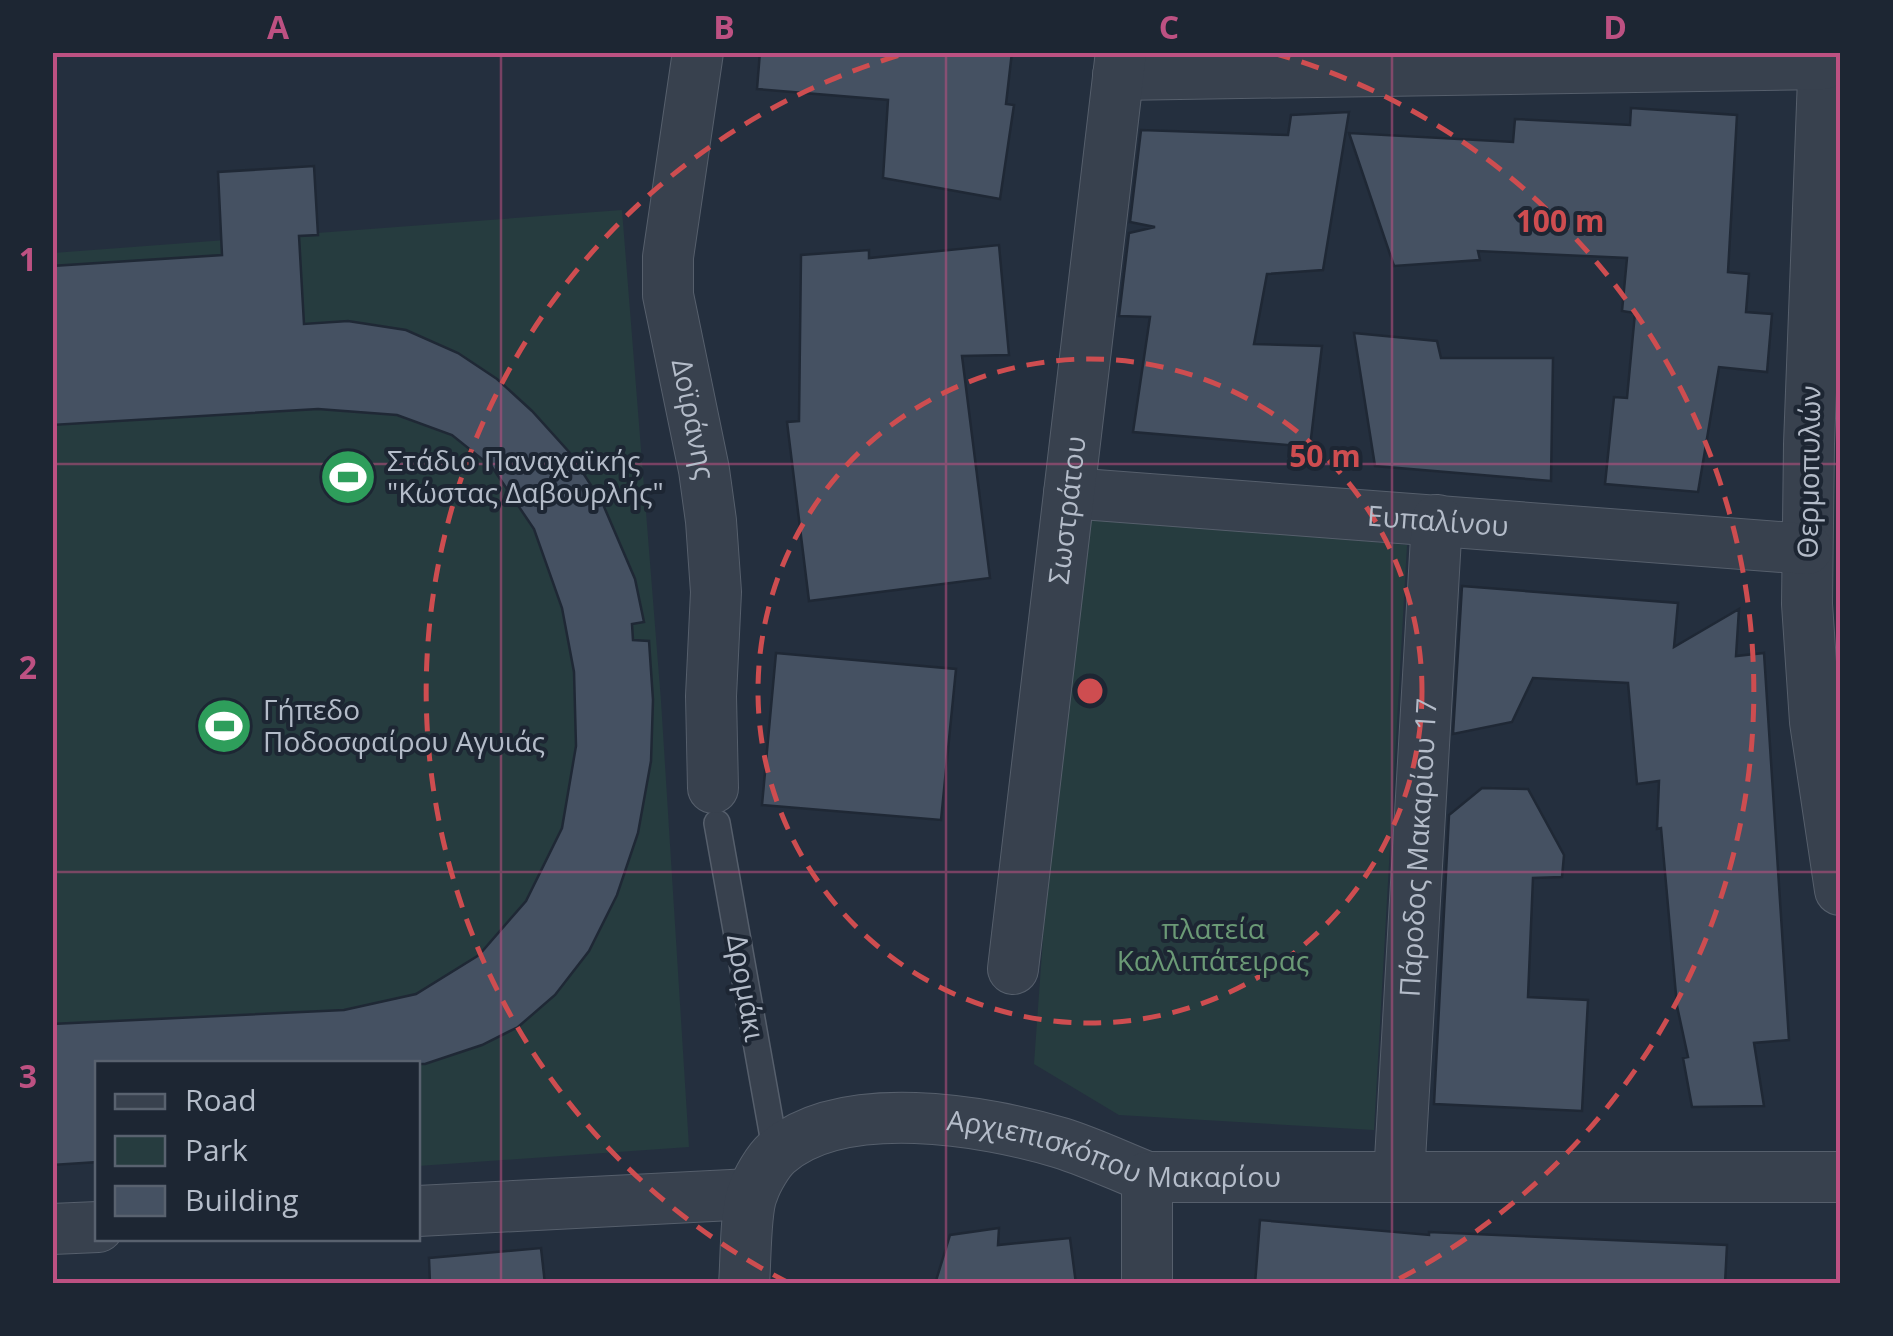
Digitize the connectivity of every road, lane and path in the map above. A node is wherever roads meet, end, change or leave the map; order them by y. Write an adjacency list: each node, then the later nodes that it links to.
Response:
1 (698, 52): 7 (street, Δοϊράνης)
2 (1824, 58): 3 (street); 6 (street, Θερμοπυλών)
3 (1120, 64): 4 (street, Σωστράτου)
4 (1069, 493): 5 (street, Ευπαλίνου); 9 (street, Σωστράτου)
5 (1436, 520): 6 (street, Ευπαλίνου); 12 (street, Πάροδος Μακαρίου 17)
6 (1807, 548): 8 (street, Θερμοπυλών)
7 (715, 806): 10 (lane, Δρομάκι)
8 (1840, 890)
9 (1013, 969)
10 (764, 1174): 11 (street, Αρχιεπισκόπου Μακαρίου); 14 (street, Αρχιεπισκόπου Μακαρίου); 17 (street)
11 (1147, 1177): 12 (street, Αρχιεπισκόπου Μακαρίου); 18 (street)
12 (1399, 1177): 13 (street, Αρχιεπισκόπου Μακαρίου)
13 (1840, 1177)
14 (420, 1211)
15 (95, 1227): 16 (street)
16 (52, 1230)
17 (744, 1284)
18 (1146, 1284)

